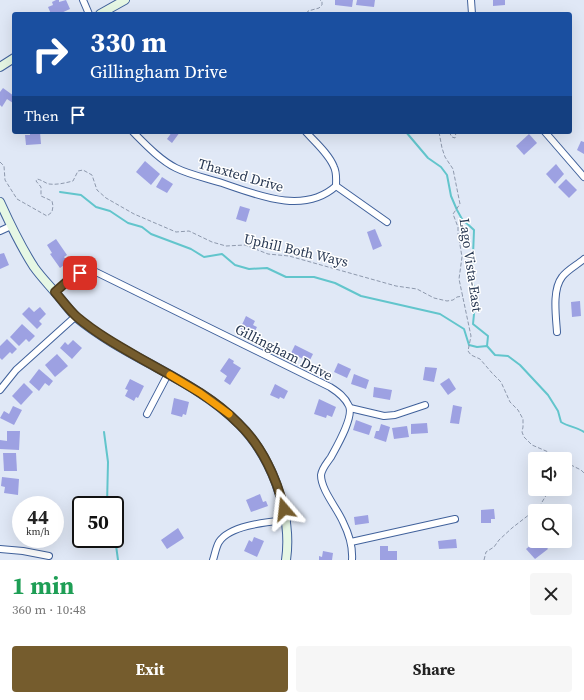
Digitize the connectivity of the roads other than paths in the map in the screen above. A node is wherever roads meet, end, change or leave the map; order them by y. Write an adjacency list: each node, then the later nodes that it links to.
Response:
1 (83, 0): 4 (street)
2 (125, 0): 5 (main road)
3 (471, 0): 6 (street)
4 (88, 12)
5 (104, 12)
6 (472, 12)
7 (12, 59): 8 (main road)
8 (0, 66)
9 (135, 134): 13 (street, Thaxted Drive)
10 (308, 134): 13 (street)
11 (547, 134): 12 (street)
12 (584, 176)
13 (336, 186): 15 (street)
14 (0, 202): 16 (main road)
15 (387, 222)
16 (11, 226): 17 (street); 19 (main road)
17 (0, 231)
18 (584, 259): 21 (street)
19 (55, 292): 20 (main road); 25 (street, Gillingham Drive)
20 (76, 316): 22 (main road); 23 (street)
21 (557, 332)
22 (168, 374): 26 (street); 28 (main road)
23 (0, 390)
24 (425, 405): 25 (street)
25 (350, 408): 29 (street)
26 (147, 414)
27 (455, 519): 29 (street)
28 (287, 520): 32 (street); 33 (main road)
29 (351, 542): 34 (street)
30 (0, 549): 31 (street)
31 (49, 556)
32 (214, 560)
33 (286, 560)
34 (352, 560)

